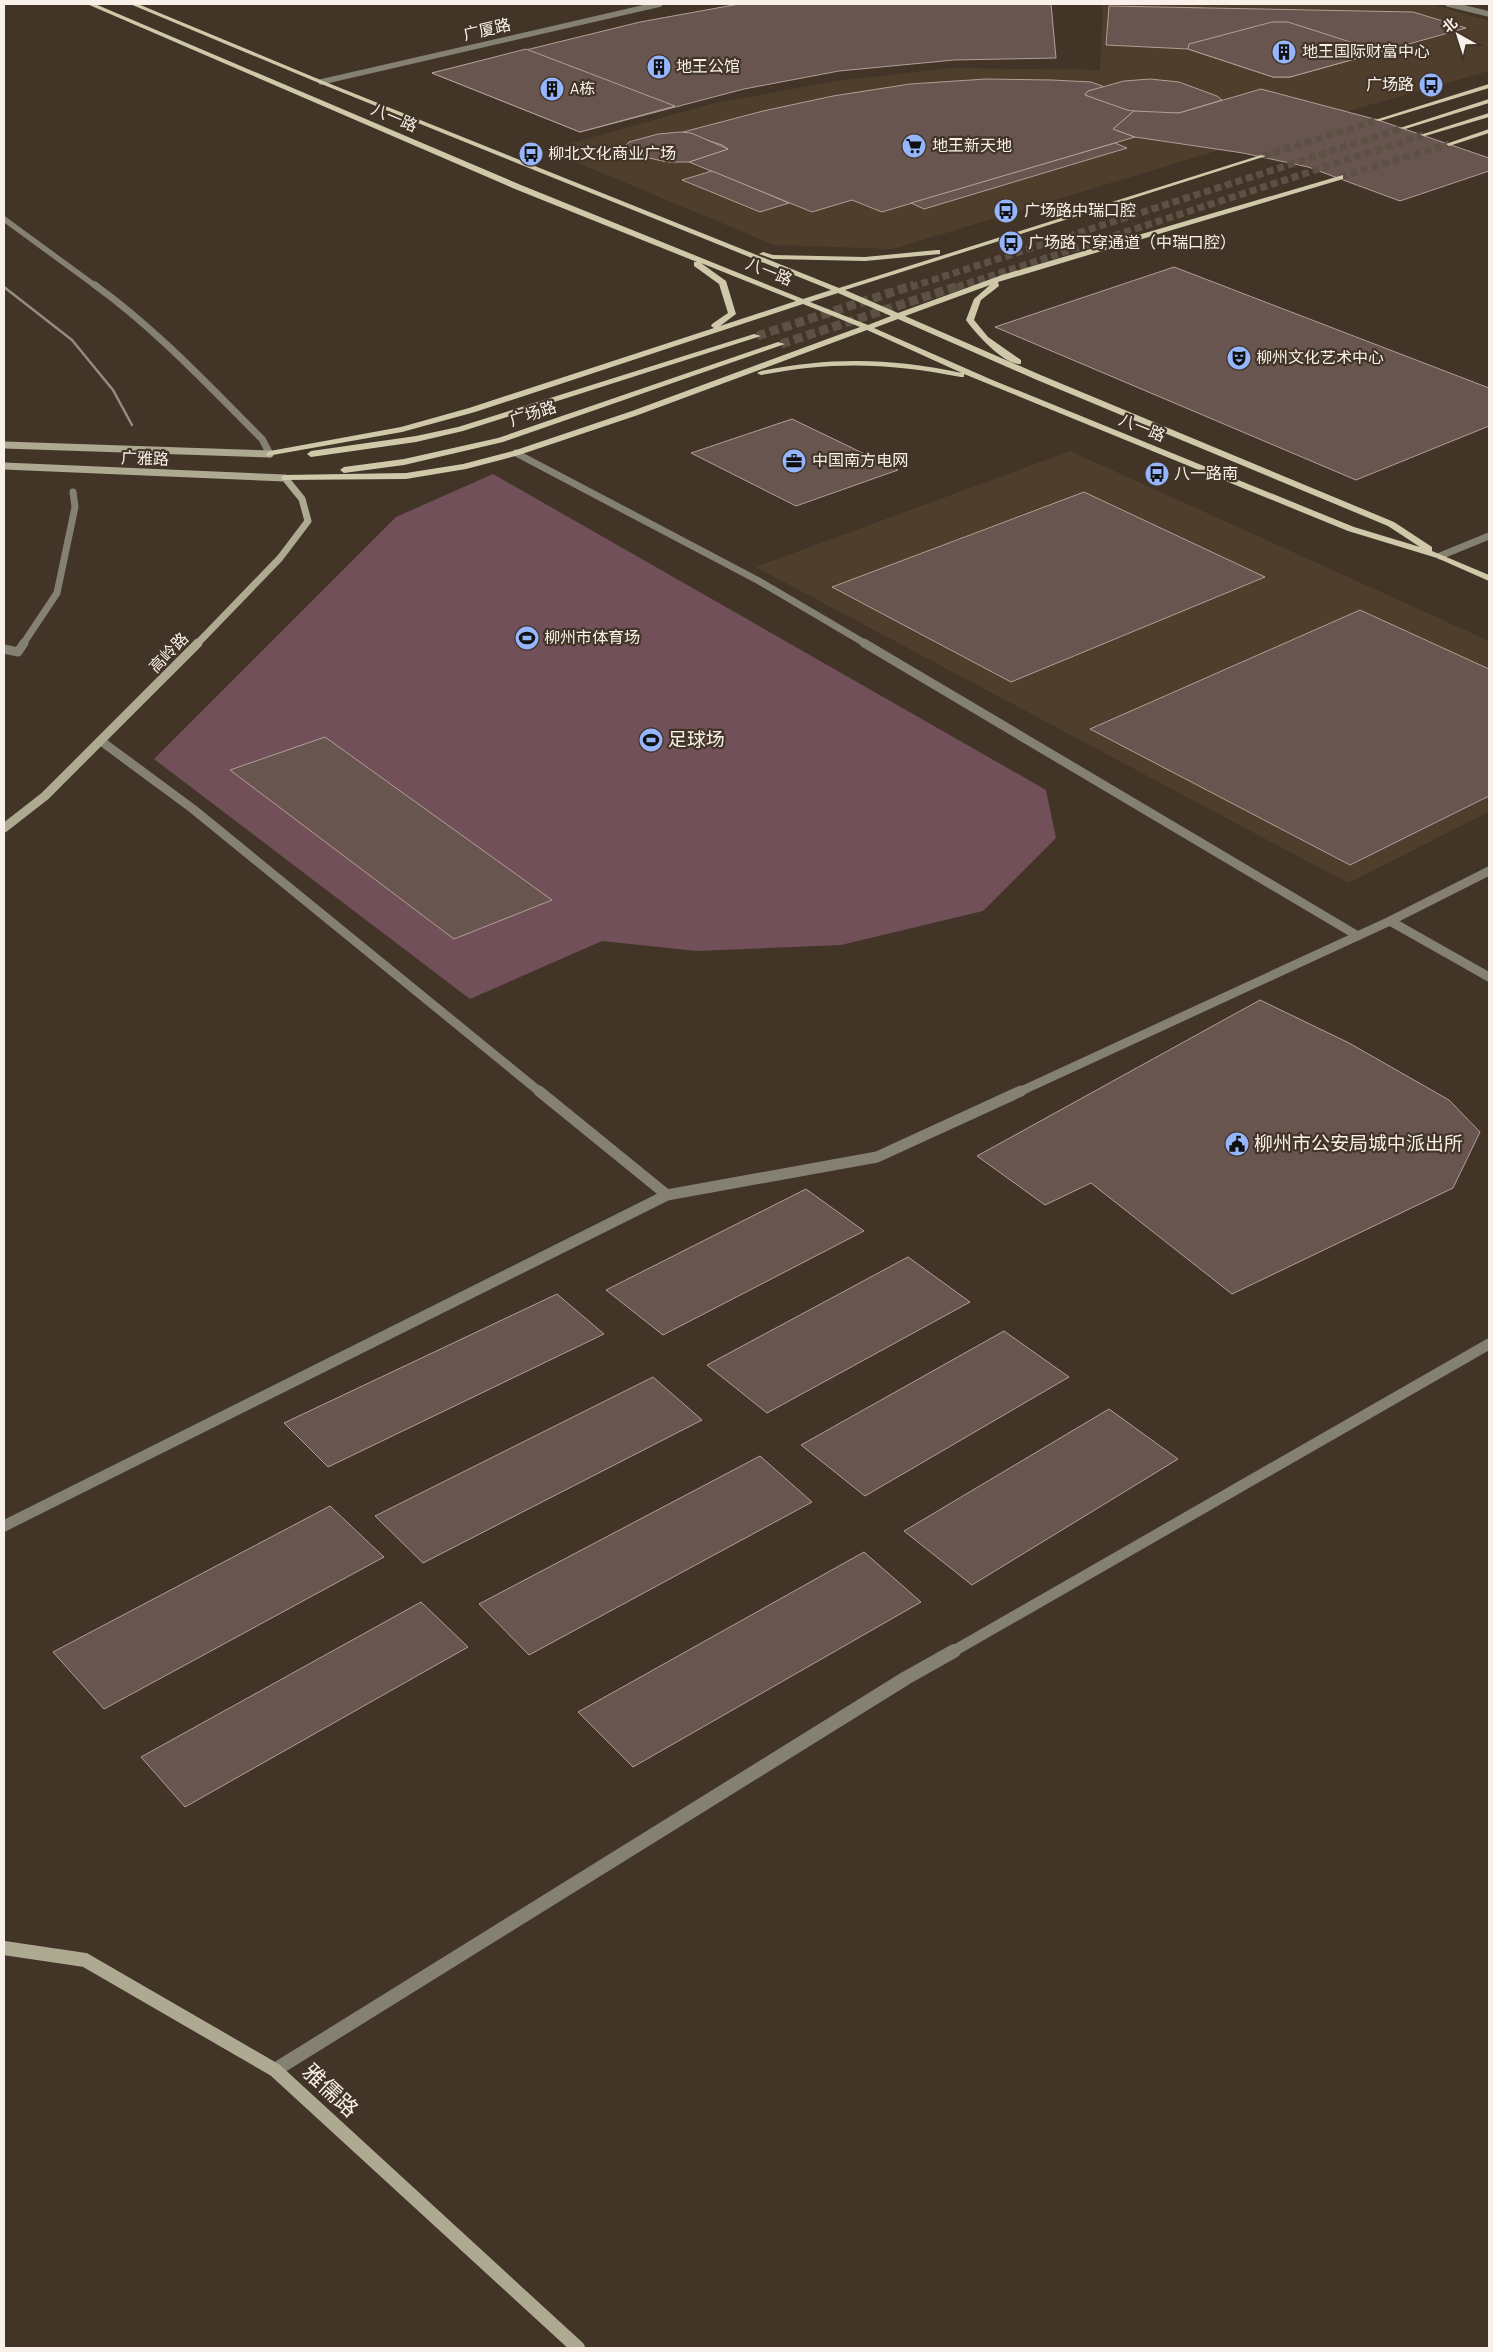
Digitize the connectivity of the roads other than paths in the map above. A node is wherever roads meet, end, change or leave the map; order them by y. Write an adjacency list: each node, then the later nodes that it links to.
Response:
1 (90, 4): 20 (main road, 八一路)
2 (133, 4): 6 (main road, 八一路)
3 (660, 4): 6 (street, 广厦路)
4 (1448, 4): 5 (street)
5 (1489, 14)
6 (321, 82): 18 (main road, 八一路)
7 (1489, 86): 10 (main road)
8 (1489, 101): 11 (main road)
9 (1489, 115): 13 (main road)
10 (1378, 120)
11 (1403, 128)
12 (1489, 131): 14 (main road)
13 (1423, 135)
14 (1449, 144)
15 (1263, 156): 19 (main road)
16 (1340, 177): 21 (main road)
17 (4, 219): 34 (street)
18 (713, 240): 19 (main road); 22 (main road, 八一路)
19 (967, 248): 22 (main road)
20 (683, 253): 23 (main road, 八一路); 26 (main road)
21 (1005, 277): 24 (main road); 29 (main road)
22 (838, 290): 23 (main road); 24 (main road, 八一路)
23 (802, 302): 25 (main road, 八一路); 26 (main road)
24 (901, 316): 25 (main road); 29 (main road, 八一路)
25 (866, 327): 30 (main road, 八一路); 31 (main road)
26 (703, 335): 34 (main road)
27 (757, 336): 34 (main road, 广场路)
28 (781, 344): 36 (main road, 广场路)
29 (1040, 378): 39 (main road, 八一路)
30 (987, 381): 31 (main road); 39 (main road, 八一路)
31 (714, 383): 33 (main road)
32 (4, 445): 34 (street, 广雅路)
33 (516, 453): 36 (main road); 46 (street)
34 (270, 454)
35 (4, 466): 36 (street, 广雅路)
36 (285, 478): 42 (street, 高岭路)
37 (73, 492): 41 (street)
38 (1489, 536): 39 (street)
39 (1440, 556): 40 (main road, 八一路)
40 (1489, 578)
41 (4, 649)
42 (100, 741): 43 (street, 高岭路); 48 (street)
43 (4, 828)
44 (1489, 871): 45 (street)
45 (1390, 921): 46 (street); 47 (street)
46 (1358, 936): 48 (street)
47 (1489, 977)
48 (666, 1194): 50 (street)
49 (1489, 1344): 52 (street)
50 (4, 1526)
51 (4, 1948): 52 (street, 雅儒路)
52 (275, 2070): 53 (street, 雅儒路)
53 (578, 2348)

